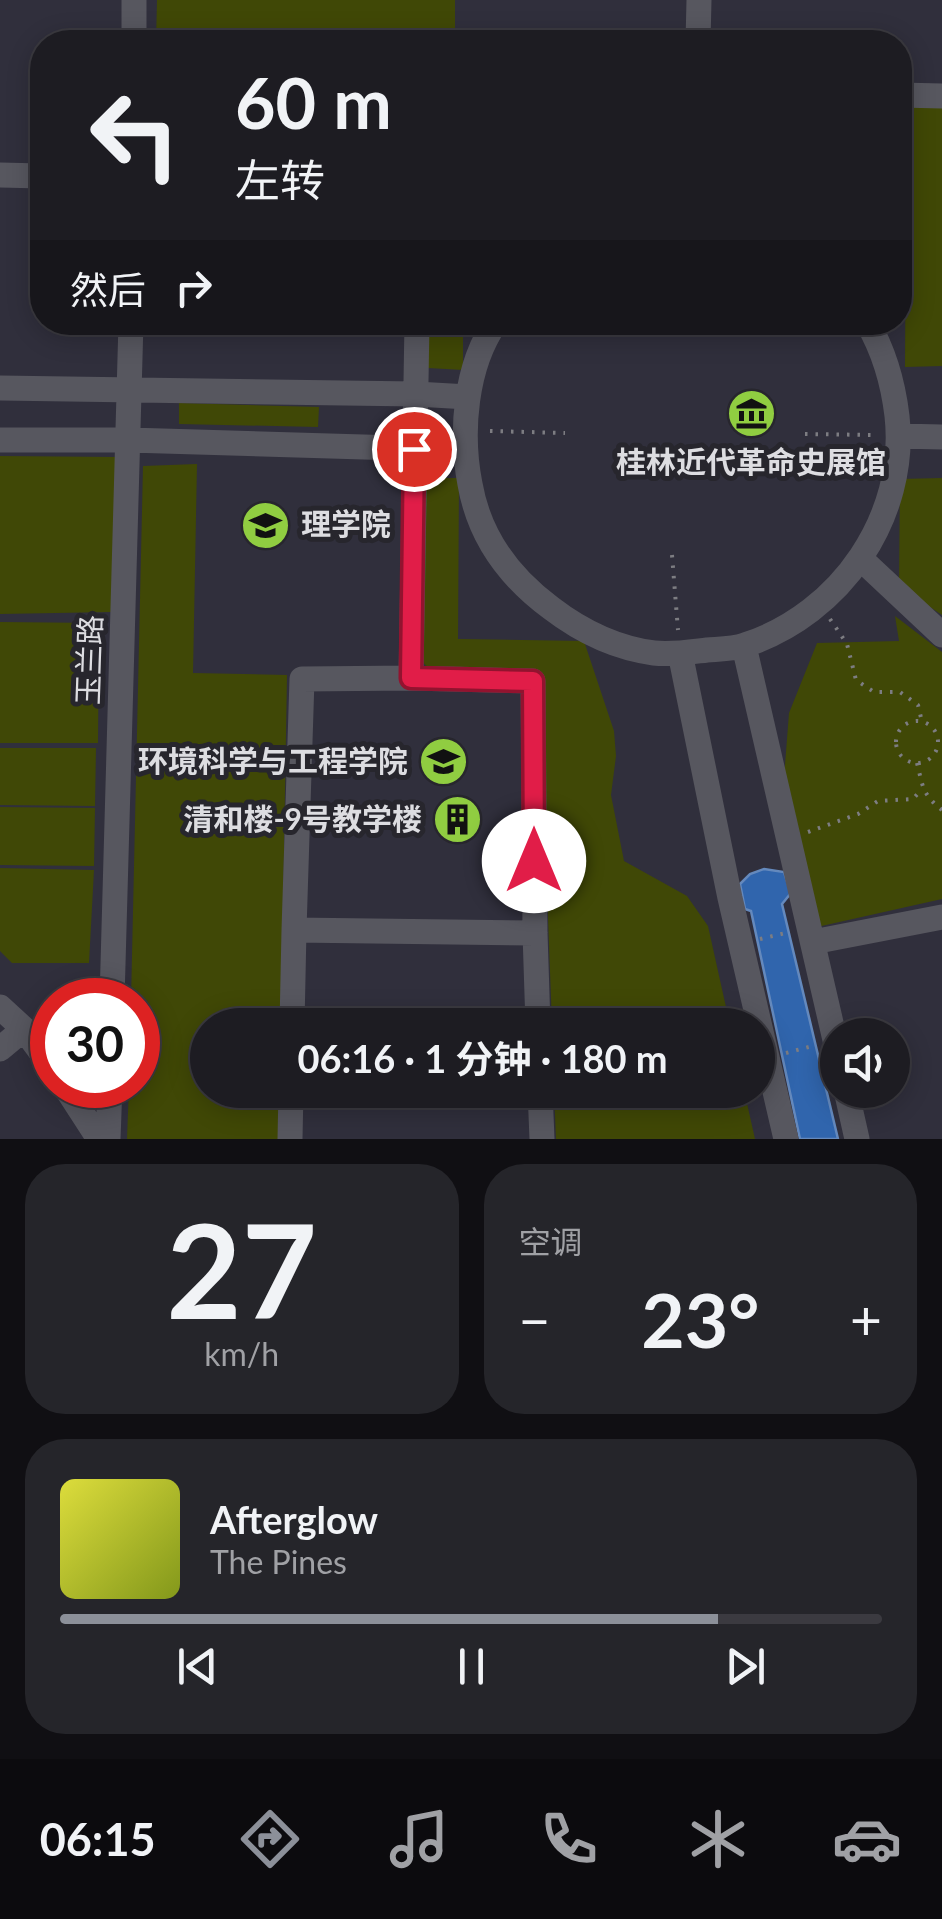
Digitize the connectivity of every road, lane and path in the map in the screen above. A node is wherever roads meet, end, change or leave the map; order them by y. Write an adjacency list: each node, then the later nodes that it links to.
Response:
1 (134, 0): 3 (street)
2 (699, 0): 4 (street)
3 (134, 30)
4 (698, 30)
5 (912, 95): 6 (street)
6 (942, 96)
7 (0, 175): 8 (street)
8 (30, 176)
9 (131, 335): 14 (street, 玉兰路)
10 (416, 335): 15 (street)
11 (490, 335): 16 (street)
12 (873, 335): 19 (street)
13 (0, 388): 14 (street)
14 (131, 390): 15 (street); 22 (street, 玉兰路)
15 (416, 394): 16 (street); 24 (street)
16 (468, 397): 23 (street)
17 (565, 434): 23 (path)
18 (804, 434): 19 (path)
19 (899, 436): 20 (street); 26 (street)
20 (942, 437)
21 (0, 440): 22 (street)
22 (129, 440): 24 (street); 42 (street, 玉兰路)
23 (465, 440): 24 (street); 30 (street)
24 (414, 449): 31 (street)
25 (672, 555): 30 (path)
26 (861, 559): 27 (street); 28 (street)
27 (819, 602): 29 (street); 32 (path)
28 (942, 635)
29 (744, 646): 30 (street); 36 (street)
30 (680, 653): 41 (street)
31 (411, 678): 38 (street); 39 (street)
32 (922, 722): 33 (path); 33 (path)
33 (917, 763): 34 (path)
34 (922, 789): 35 (path); 36 (path)
35 (942, 810)
36 (788, 838): 40 (street)
37 (942, 917): 40 (street)
38 (294, 930): 39 (street); 44 (street)
39 (534, 933): 45 (street)
40 (811, 935): 41 (path); 47 (street)
41 (740, 943): 46 (street)
42 (113, 978)
43 (0, 1007): 48 (street)
44 (292, 1008)
45 (537, 1008)
46 (755, 1008)
47 (830, 1018)
48 (24, 1029): 49 (street); 50 (street)
49 (30, 1037)
50 (0, 1050)
51 (820, 1050): 52 (path)
52 (775, 1057)
53 (775, 1092): 63 (street)
54 (79, 1108): 59 (street)
55 (109, 1108): 60 (street)
56 (291, 1108): 61 (street)
57 (541, 1108): 62 (street)
58 (850, 1108): 64 (street)
59 (99, 1139)
60 (108, 1139)
61 (290, 1139)
62 (542, 1139)
63 (786, 1139)
64 (857, 1139)

